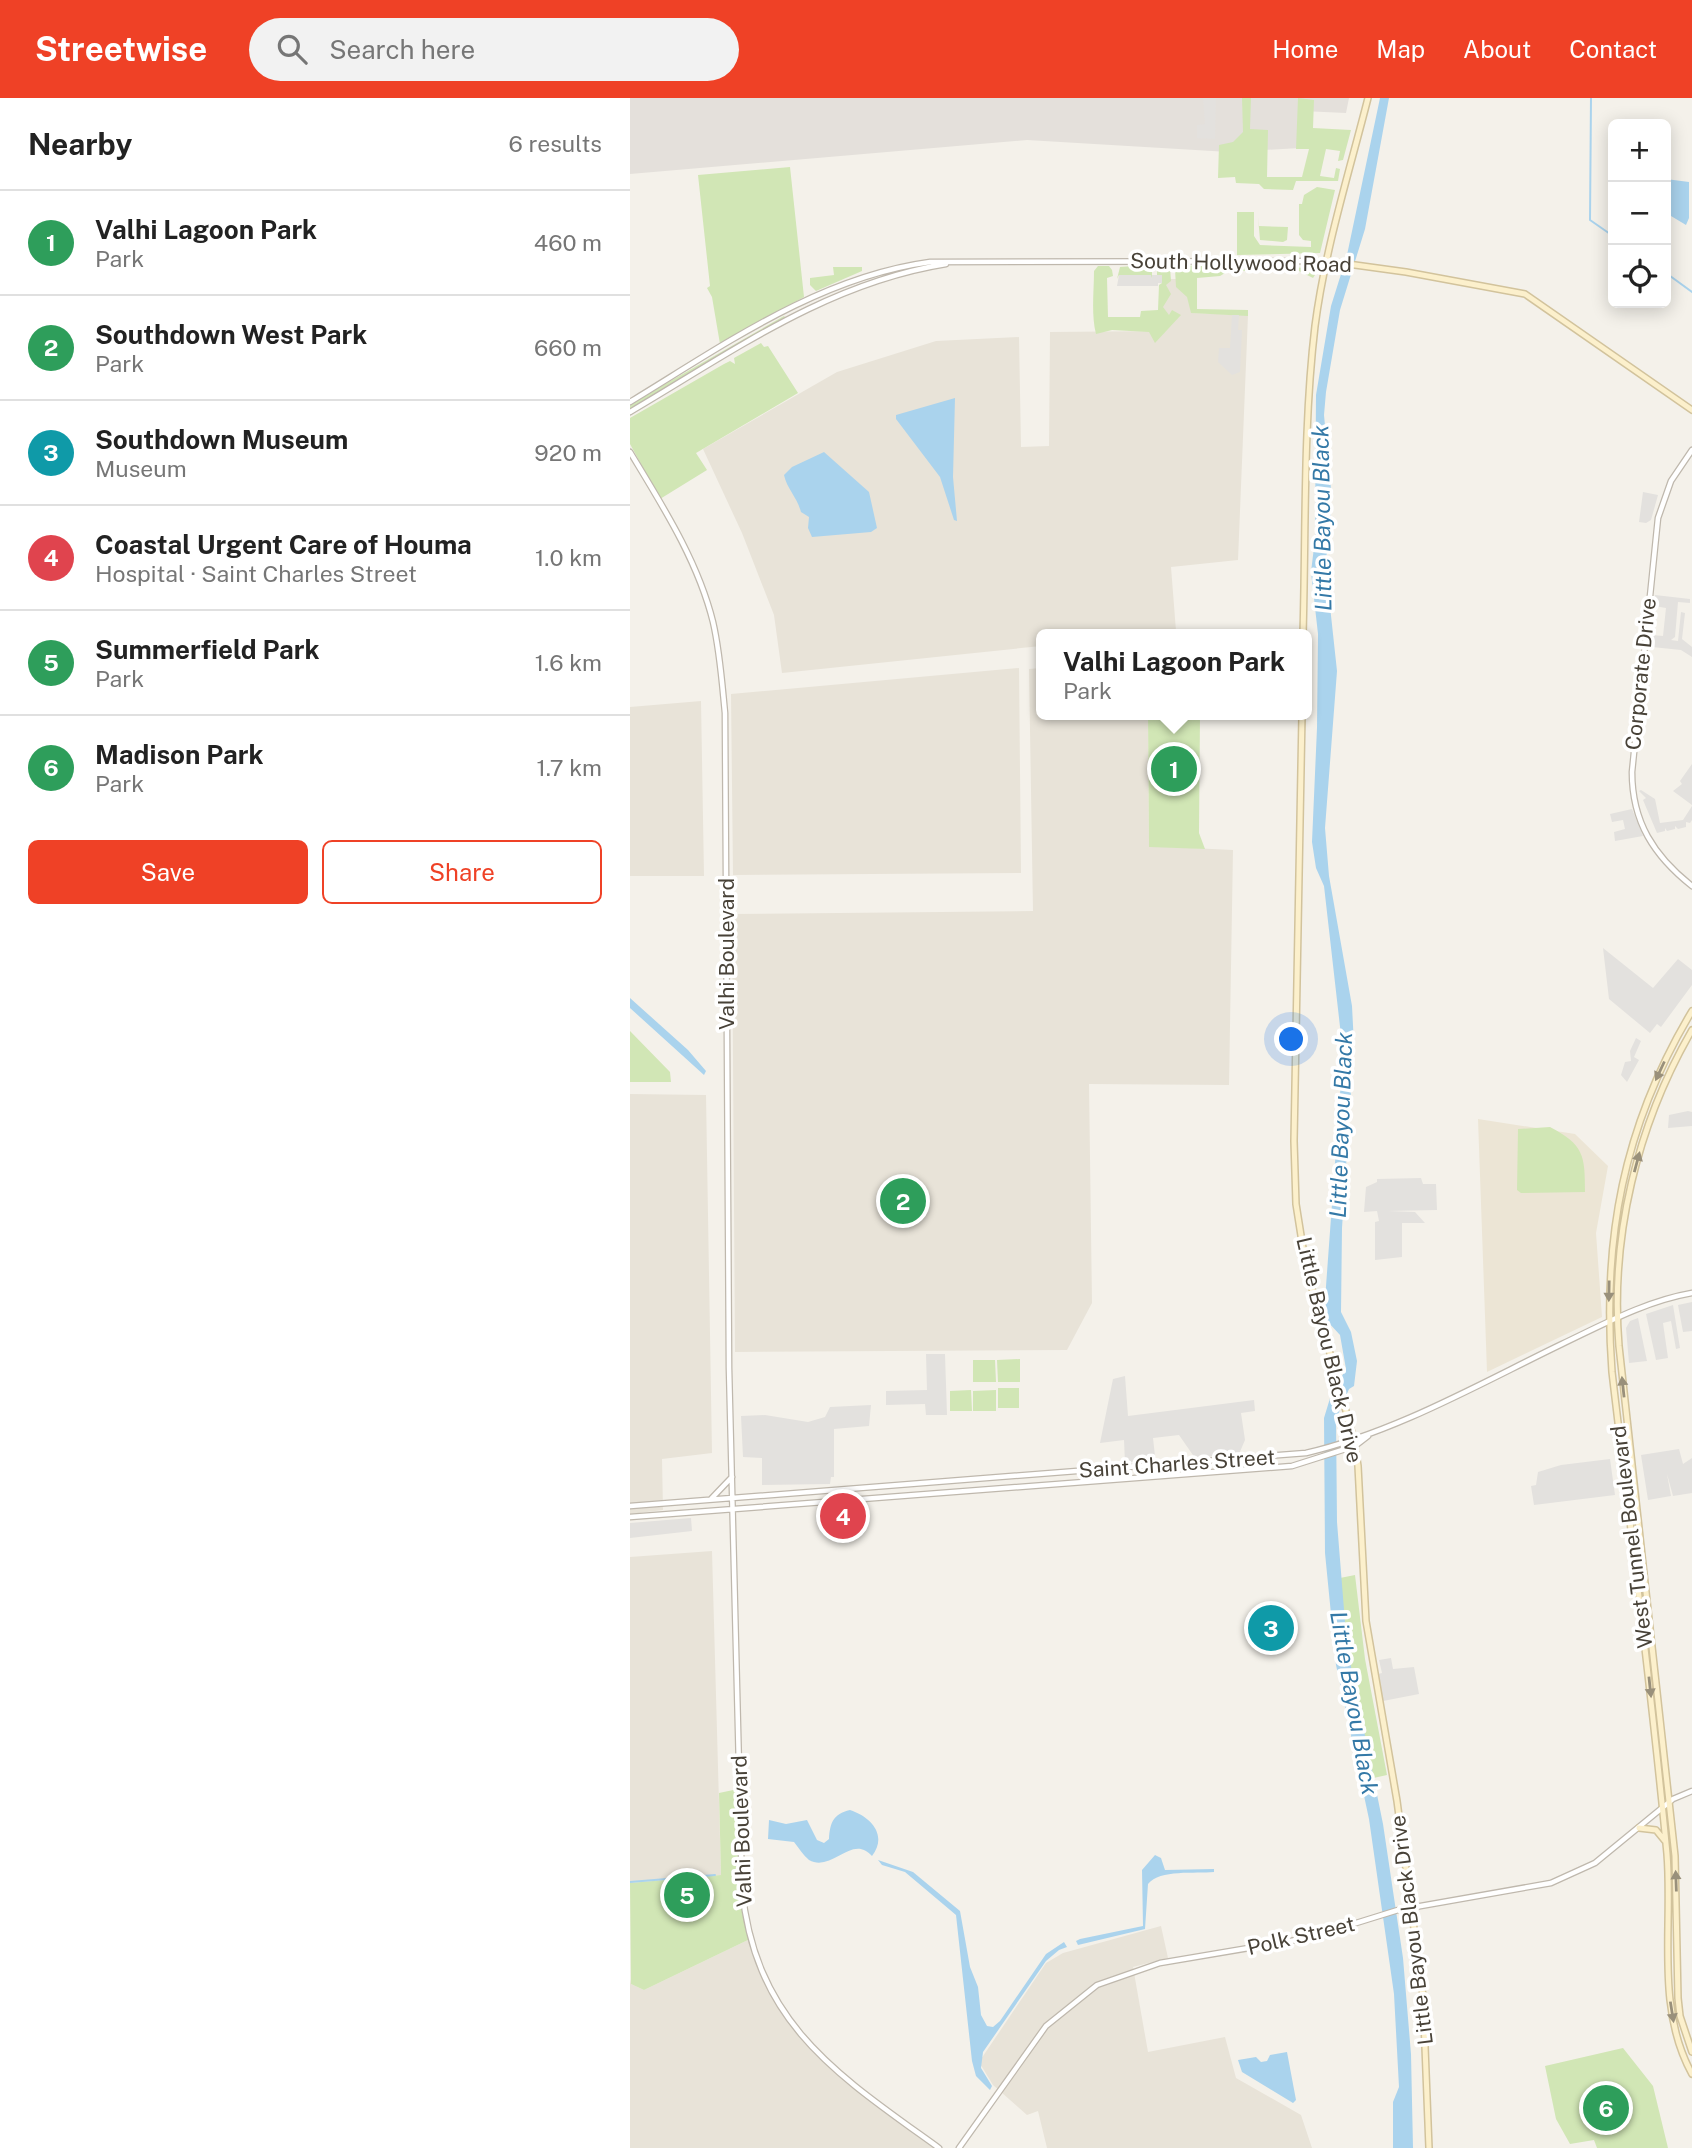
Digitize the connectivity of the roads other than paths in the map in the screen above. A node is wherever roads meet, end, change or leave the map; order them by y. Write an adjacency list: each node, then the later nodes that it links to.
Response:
1 (1368, 98): 2 (main road)
2 (1326, 261): 3 (street, South Hollywood Road); 5 (main road, South Hollywood Road); 9 (main road)
3 (961, 262): 4 (street, South Hollywood Road); 6 (street, South Hollywood Road)
4 (630, 402)
5 (1692, 410)
6 (630, 412)
7 (1692, 450): 11 (street, Corporate Drive)
8 (630, 452): 19 (street, Valhi Boulevard)
9 (1303, 629)
10 (1301, 720): 17 (main road, Little Bayou Black Drive)
11 (1692, 886)
12 (1692, 1011): 16 (main road, West Tunnel Boulevard, one-way to 16)
13 (1692, 1030): 15 (main road, West Tunnel Boulevard, one-way to 13)
14 (1692, 1293): 15 (street)
15 (1618, 1317): 16 (street); 26 (main road, West Tunnel Boulevard, one-way to 15)
16 (1609, 1321): 17 (street); 27 (main road, West Tunnel Boulevard, one-way to 27)
17 (1354, 1443): 18 (street, Saint Charles Street); 30 (main road, Little Bayou Black Drive)
18 (1342, 1447): 20 (street, Saint Charles Street); 23 (street, Saint Charles Street)
19 (732, 1476): 20 (street, Valhi Boulevard); 21 (street)
20 (733, 1499): 21 (street, Saint Charles Street); 23 (street, Valhi Boulevard)
21 (709, 1500): 22 (street, Saint Charles Street)
22 (630, 1506)
23 (733, 1509): 24 (street, Saint Charles Street); 33 (street, Valhi Boulevard)
24 (630, 1517)
25 (1692, 1791): 26 (street, Polk Street)
26 (1670, 1801): 27 (street, Polk Street); 31 (main road, West Tunnel Boulevard, one-way to 26)
27 (1662, 1807): 28 (street, Polk Street); 29 (main road, West Tunnel Boulevard)
28 (1639, 1828): 29 (main road); 30 (street, Polk Street)
29 (1665, 1842): 32 (main road, West Tunnel Boulevard, one-way to 32)
30 (1410, 1907): 34 (street, Polk Street); 35 (main road, Little Bayou Black Drive)
31 (1692, 2052)
32 (1692, 2074)
33 (939, 2148)
34 (959, 2148)
35 (1429, 2148)

